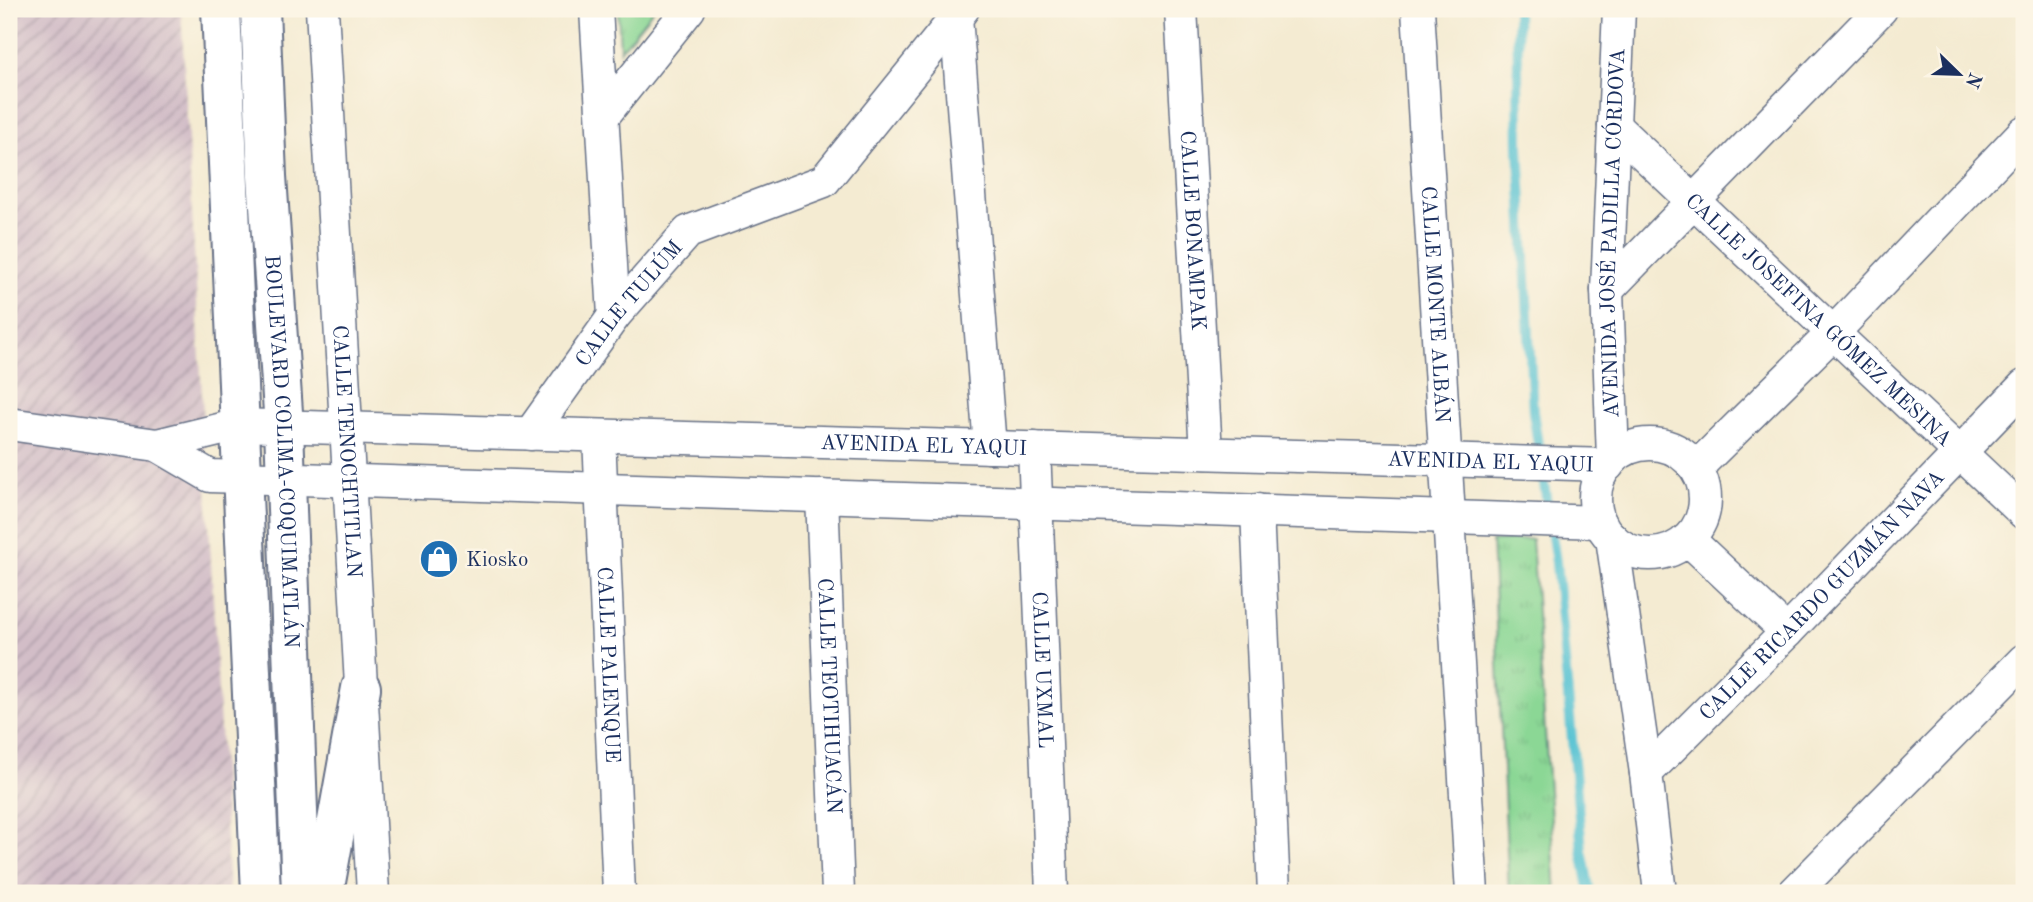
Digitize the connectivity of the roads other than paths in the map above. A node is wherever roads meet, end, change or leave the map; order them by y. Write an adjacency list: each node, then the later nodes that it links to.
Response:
1 (221, 9): 20 (main road, BOULEVARD COLIMA-COQUIMATLÁN)
2 (260, 9): 21 (main road, BOULEVARD COLIMA-COQUIMATLÁN)
3 (322, 9): 22 (street, CALLE TENOCHTITLAN)
4 (596, 9): 11 (street)
5 (689, 9): 11 (street)
6 (1181, 9): 28 (street, CALLE BONAMPAK)
7 (1418, 9): 30 (street, CALLE MONTE ALBÁN)
8 (1619, 9): 12 (street, AVENIDA JOSÉ PADILLA CÓRDOVA)
9 (1881, 9): 14 (street)
10 (959, 13): 16 (street, CALLE TULÚM); 26 (street)
11 (603, 116): 16 (street)
12 (1614, 126): 14 (street, CALLE JOSEFINA GÓMEZ MESINA); 15 (street, AVENIDA JOSÉ PADILLA CÓRDOVA)
13 (2024, 132): 17 (street)
14 (1694, 201): 15 (street); 17 (street, CALLE JOSEFINA GÓMEZ MESINA)
15 (1607, 290): 31 (street, AVENIDA JOSÉ PADILLA CÓRDOVA)
16 (614, 316): 23 (street, CALLE TULÚM)
17 (1833, 333): 29 (street, CALLE JOSEFINA GÓMEZ MESINA); 32 (street)
18 (2024, 386): 29 (street, CALLE RICARDO GUZMÁN NAVA)
19 (9, 424): 25 (street)
20 (239, 425): 21 (street, AVENIDA EL YAQUI); 25 (street, AVENIDA EL YAQUI); 33 (main road, BOULEVARD COLIMA-COQUIMATLÁN)
21 (284, 427): 22 (street, AVENIDA EL YAQUI); 34 (main road, BOULEVARD COLIMA-COQUIMATLÁN)
22 (347, 429): 23 (street, AVENIDA EL YAQUI); 35 (street, CALLE TENOCHTITLAN)
23 (530, 434): 24 (street, AVENIDA EL YAQUI)
24 (599, 436): 26 (street, AVENIDA EL YAQUI); 36 (street, CALLE PALENQUE)
25 (157, 444): 33 (street)
26 (990, 447): 27 (street, AVENIDA EL YAQUI)
27 (1034, 448): 28 (street, AVENIDA EL YAQUI); 38 (street, CALLE UXMAL)
28 (1206, 453): 30 (street, AVENIDA EL YAQUI)
29 (1961, 453): 40 (street, CALLE JOSEFINA GÓMEZ MESINA); 44 (street, CALLE RICARDO GUZMÁN NAVA)
30 (1446, 460): 31 (street, AVENIDA EL YAQUI); 41 (street, CALLE MONTE ALBÁN)
31 (1610, 462): 32 (street); 42 (street)
32 (1696, 468): 43 (street)
33 (242, 477): 34 (street); 48 (main road, BOULEVARD COLIMA-COQUIMATLÁN)
34 (285, 478): 35 (street); 49 (main road, BOULEVARD COLIMA-COQUIMATLÁN)
35 (351, 480): 36 (street); 46 (street, CALLE TENOCHTITLAN)
36 (602, 489): 37 (street); 52 (street, CALLE PALENQUE)
37 (822, 496): 38 (street); 53 (street, CALLE TEOTIHUACÁN)
38 (1036, 503): 39 (street); 54 (street, CALLE UXMAL)
39 (1257, 510): 41 (street); 55 (street)
40 (2024, 513)
41 (1449, 517): 42 (street); 56 (street, CALLE MONTE ALBÁN)
42 (1595, 527): 43 (street); 47 (street)
43 (1688, 539): 44 (street)
44 (1787, 632): 47 (street, CALLE RICARDO GUZMÁN NAVA)
45 (2024, 660): 58 (street)
46 (361, 688): 50 (main road); 51 (street, CALLE TENOCHTITLAN)
47 (1646, 773): 57 (street)
48 (261, 893)
49 (301, 893)
50 (324, 893)
51 (373, 893)
52 (619, 893)
53 (838, 893)
54 (1052, 893)
55 (1274, 893)
56 (1472, 893)
57 (1660, 893)
58 (1794, 893)

